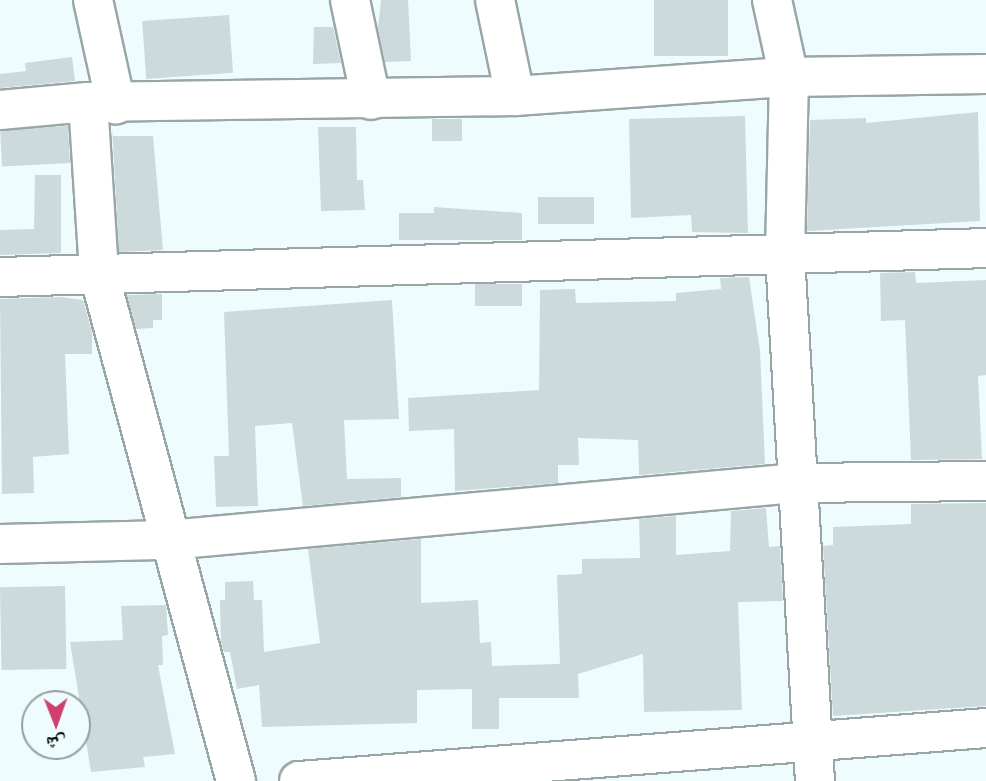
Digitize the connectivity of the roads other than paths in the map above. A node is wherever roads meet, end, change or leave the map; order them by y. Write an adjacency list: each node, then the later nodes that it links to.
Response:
1 (93, 0): 9 (street)
2 (350, 0): 8 (street)
3 (495, 0): 7 (street)
4 (772, 0): 6 (street)
5 (986, 74): 6 (street)
6 (789, 77): 7 (street); 12 (street)
7 (515, 96): 8 (street)
8 (371, 100): 9 (street)
9 (102, 103): 10 (street); 13 (street)
10 (0, 110)
11 (986, 248): 12 (street)
12 (785, 254): 13 (street); 16 (street)
13 (99, 274): 14 (street); 17 (street)
14 (0, 277)
15 (986, 481): 16 (street)
16 (797, 483): 17 (street); 20 (street)
17 (169, 540): 18 (street); 21 (street)
18 (0, 544)
19 (986, 728): 20 (street)
20 (811, 739): 22 (street); 23 (street)
21 (236, 781)
22 (299, 781)
23 (815, 781)

